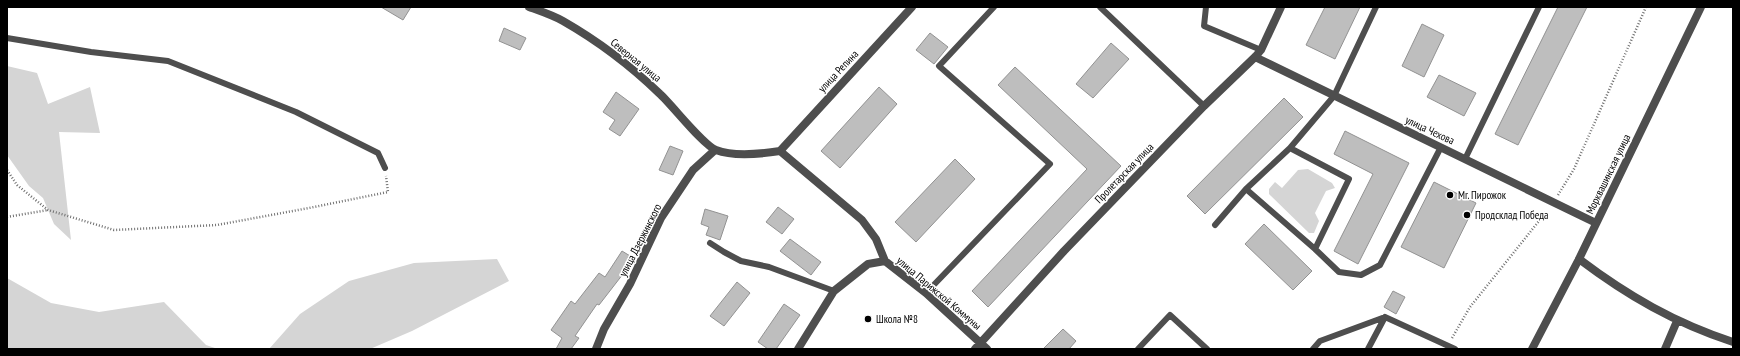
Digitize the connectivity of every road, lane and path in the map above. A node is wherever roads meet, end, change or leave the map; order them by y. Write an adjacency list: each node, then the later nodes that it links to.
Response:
1 (529, 7): 18 (street, Северная улица)
2 (912, 7): 19 (street, улица Репина)
3 (994, 7): 35 (lane)
4 (1100, 7): 15 (lane)
5 (1206, 7): 12 (lane)
6 (1281, 7): 12 (street, Пролетарская улица)
7 (1376, 7): 14 (lane)
8 (1539, 7): 20 (lane)
9 (1646, 7): 24 (path)
10 (1701, 7): 28 (street, Морквашинская улица)
11 (7, 38): 21 (lane)
12 (1261, 50): 13 (street, Пролетарская улица)
13 (1255, 57): 14 (street, улица Чехова); 15 (street, Пролетарская улица)
14 (1334, 96): 16 (street, улица Чехова); 17 (lane)
15 (1204, 106): 39 (street, Пролетарская улица)
16 (1441, 147): 20 (street, улица Чехова); 31 (lane)
17 (1290, 148): 23 (lane); 31 (lane)
18 (715, 150): 19 (street); 41 (street, улица Дзержинского)
19 (780, 151): 33 (street, улица Парижской Коммуны)
20 (1465, 158): 28 (street, улица Чехова)
21 (385, 168): 26 (path)
22 (7, 170): 26 (path)
23 (1246, 189): 29 (lane); 31 (lane)
24 (1558, 195)
25 (1550, 207): 40 (path)
26 (48, 210): 27 (path)
27 (7, 217)
28 (1596, 222): 32 (street, Морквашинская улица)
29 (1215, 225)
30 (710, 243): 34 (lane)
31 (1315, 249)
32 (1579, 259): 37 (street); 49 (street, Морквашинская улица)
33 (885, 261): 34 (street); 35 (street, улица Парижской Коммуны)
34 (834, 291): 42 (street)
35 (926, 293): 39 (street, улица Парижской Коммуны)
36 (1385, 317): 40 (lane); 46 (lane); 47 (lane)
37 (1677, 321): 38 (street); 50 (street)
38 (1733, 342)
39 (977, 346): 43 (street, улица Парижской Коммуны)
40 (1448, 346): 48 (lane)
41 (596, 349)
42 (798, 349)
43 (987, 349)
44 (1138, 349): 45 (lane)
45 (1207, 349)
46 (1313, 349)
47 (1368, 349)
48 (1455, 349)
49 (1532, 349)
50 (1665, 349)

